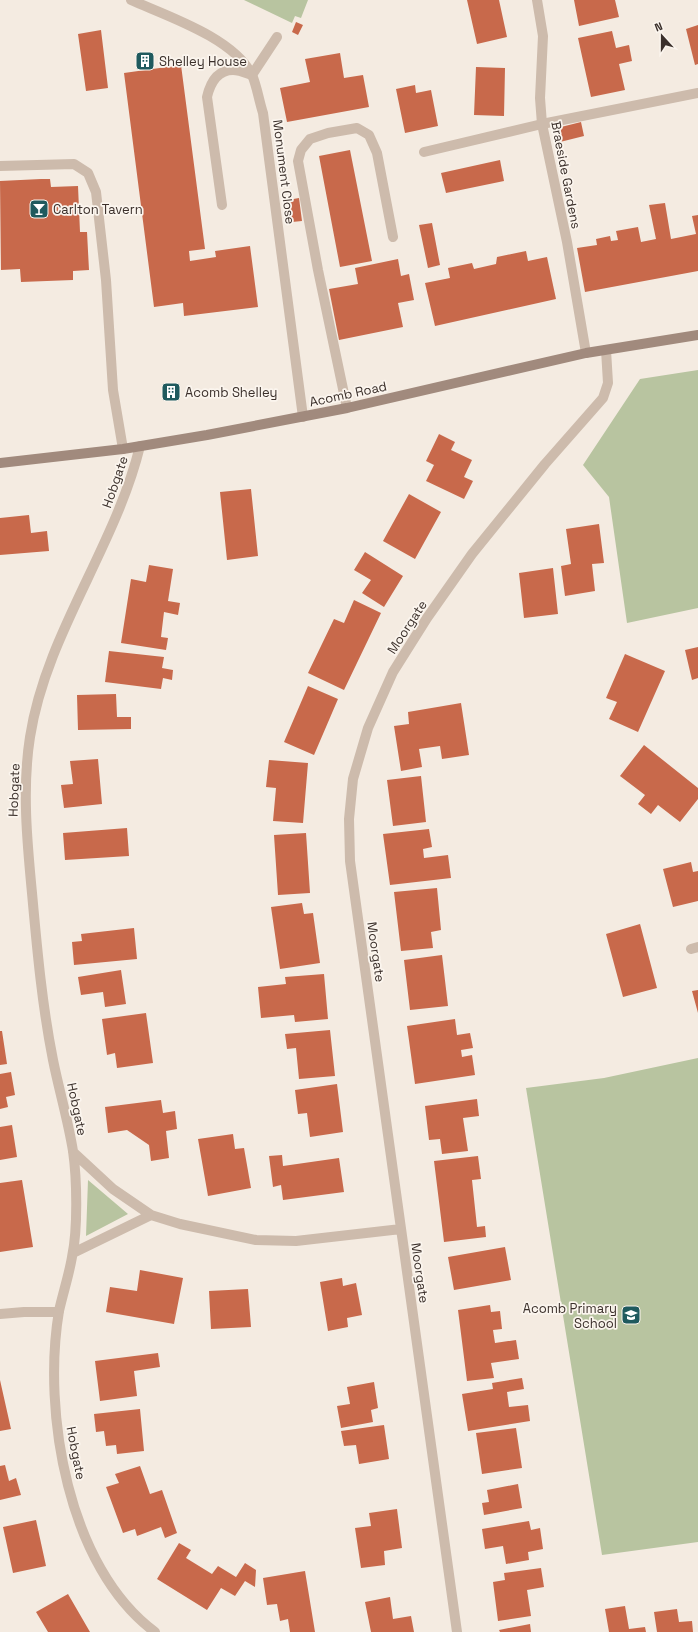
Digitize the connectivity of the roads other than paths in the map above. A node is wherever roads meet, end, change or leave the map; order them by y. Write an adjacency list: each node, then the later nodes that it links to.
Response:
1 (131, 0): 4 (street, Monument Close)
2 (537, 0): 6 (street, Braeside Gardens)
3 (277, 37): 4 (street)
4 (252, 75): 9 (street); 15 (street, Monument Close)
5 (698, 93): 6 (street)
6 (542, 124): 7 (street); 13 (street, Braeside Gardens)
7 (424, 152)
8 (0, 166): 17 (street)
9 (222, 205)
10 (394, 237): 14 (street)
11 (698, 335): 12 (main road, Acomb Road)
12 (606, 350): 13 (main road, Acomb Road); 21 (street, Moorgate)
13 (586, 353): 14 (main road, Acomb Road)
14 (347, 408): 15 (main road, Acomb Road)
15 (303, 417): 16 (main road, Acomb Road)
16 (140, 446): 17 (main road, Acomb Road); 19 (street, Hobgate)
17 (123, 450): 18 (main road, Acomb Road)
18 (0, 463)
19 (73, 1152): 20 (street, Hobgate); 22 (street, Hobgate)
20 (151, 1215): 21 (street, Hobgate); 22 (street)
21 (401, 1229): 26 (street, Moorgate)
22 (73, 1254): 23 (street, Hobgate)
23 (59, 1312): 24 (street); 25 (street, Hobgate)
24 (0, 1314)
25 (155, 1632)
26 (457, 1632)

